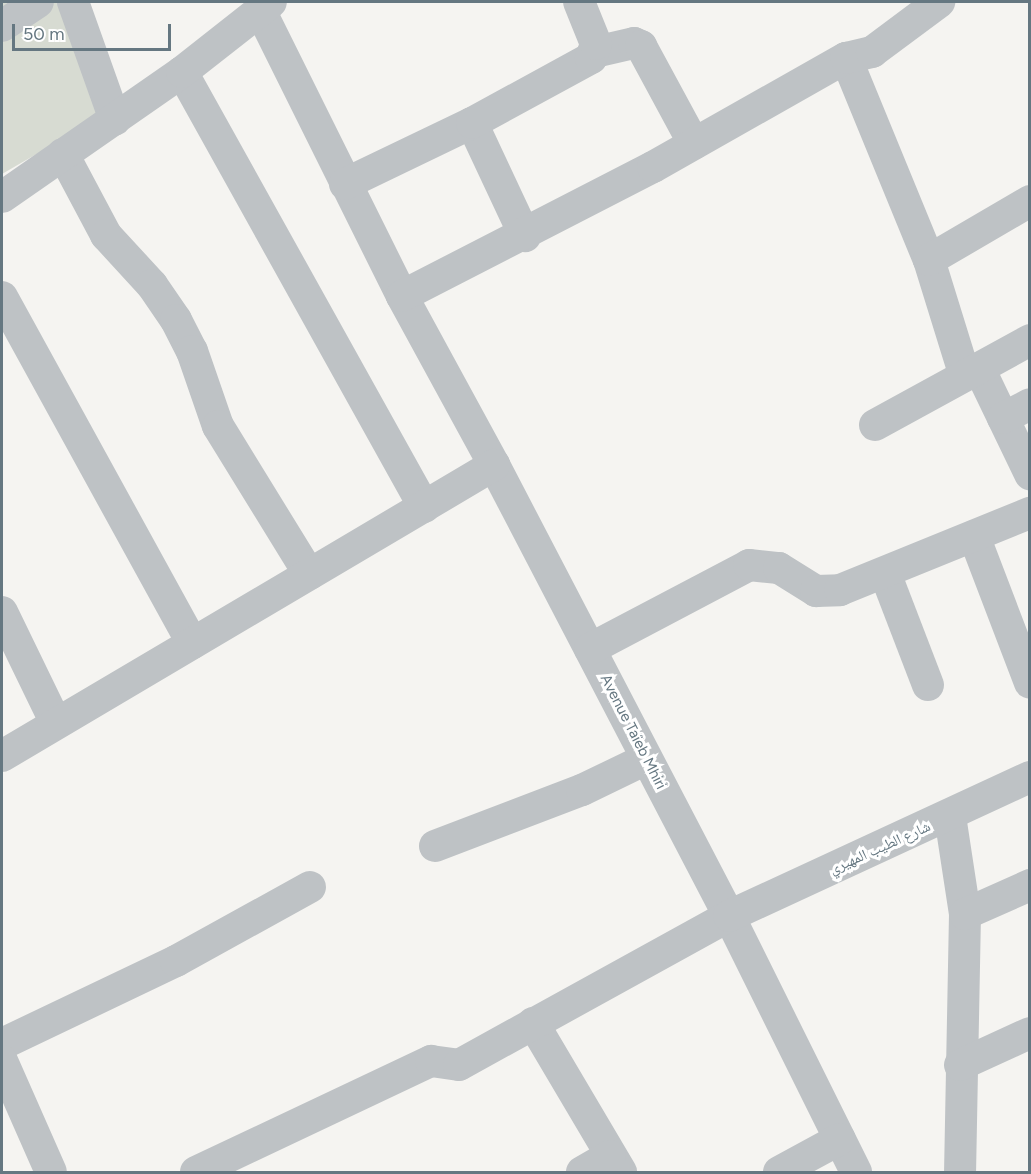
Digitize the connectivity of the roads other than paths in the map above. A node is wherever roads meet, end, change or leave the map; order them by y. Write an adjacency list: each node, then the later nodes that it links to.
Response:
1 (38, 2): 6 (street)
2 (73, 2): 10 (street)
3 (579, 2): 7 (street)
4 (939, 2): 8 (street)
5 (265, 6): 9 (street); 14 (street, Avenue Taïeb Mhiri)
6 (2, 26)
7 (596, 52): 11 (street); 12 (street)
8 (846, 58): 12 (street); 18 (street)
9 (182, 72): 10 (street); 27 (street)
10 (115, 120): 13 (street)
11 (472, 123): 14 (street); 17 (street)
12 (694, 144): 17 (street)
13 (63, 154): 15 (street); 31 (street)
14 (345, 184): 19 (street, Avenue Taïeb Mhiri)
15 (2, 197)
16 (1029, 201): 18 (street)
17 (525, 236): 19 (street)
18 (929, 260): 22 (street)
19 (402, 296): 25 (street, Avenue Taïeb Mhiri)
20 (2, 297): 33 (street)
21 (1029, 340): 22 (street)
22 (972, 372): 23 (street); 24 (street)
23 (1016, 411): 26 (street)
24 (875, 425)
25 (494, 465): 27 (street); 34 (street, Avenue Taïeb Mhiri)
26 (1029, 474)
27 (424, 507): 31 (street)
28 (1029, 513): 29 (street)
29 (974, 536): 30 (street); 35 (street)
30 (885, 573): 34 (street); 36 (street)
31 (309, 574): 33 (street)
32 (2, 612): 37 (street)
33 (192, 643): 37 (street)
34 (590, 649): 39 (street, Avenue Taïeb Mhiri)
35 (1029, 683)
36 (928, 685)
37 (56, 723): 38 (street)
38 (2, 756)
39 (646, 759): 42 (street); 46 (street, Avenue Taïeb Mhiri)
40 (1029, 777): 41 (street, شارع الطيب المهيري)
41 (950, 816): 45 (street); 46 (street, شارع الطيب المهيري)
42 (435, 846)
43 (1029, 885): 45 (street)
44 (310, 887): 49 (street)
45 (965, 914): 51 (street)
46 (729, 916): 47 (street, شارع الطيب المهيري); 52 (street, Avenue Taïeb Mhiri)
47 (533, 1023): 53 (street); 55 (street, شارع الطيب المهيري)
48 (1029, 1034): 51 (street)
49 (2, 1044)
50 (2, 1062): 54 (street)
51 (960, 1065): 59 (street)
52 (840, 1139): 57 (street); 58 (street, Avenue Taïeb Mhiri)
53 (616, 1164): 56 (street)
54 (51, 1173)
55 (196, 1173)
56 (582, 1173)
57 (778, 1173)
58 (856, 1173)
59 (960, 1173)

